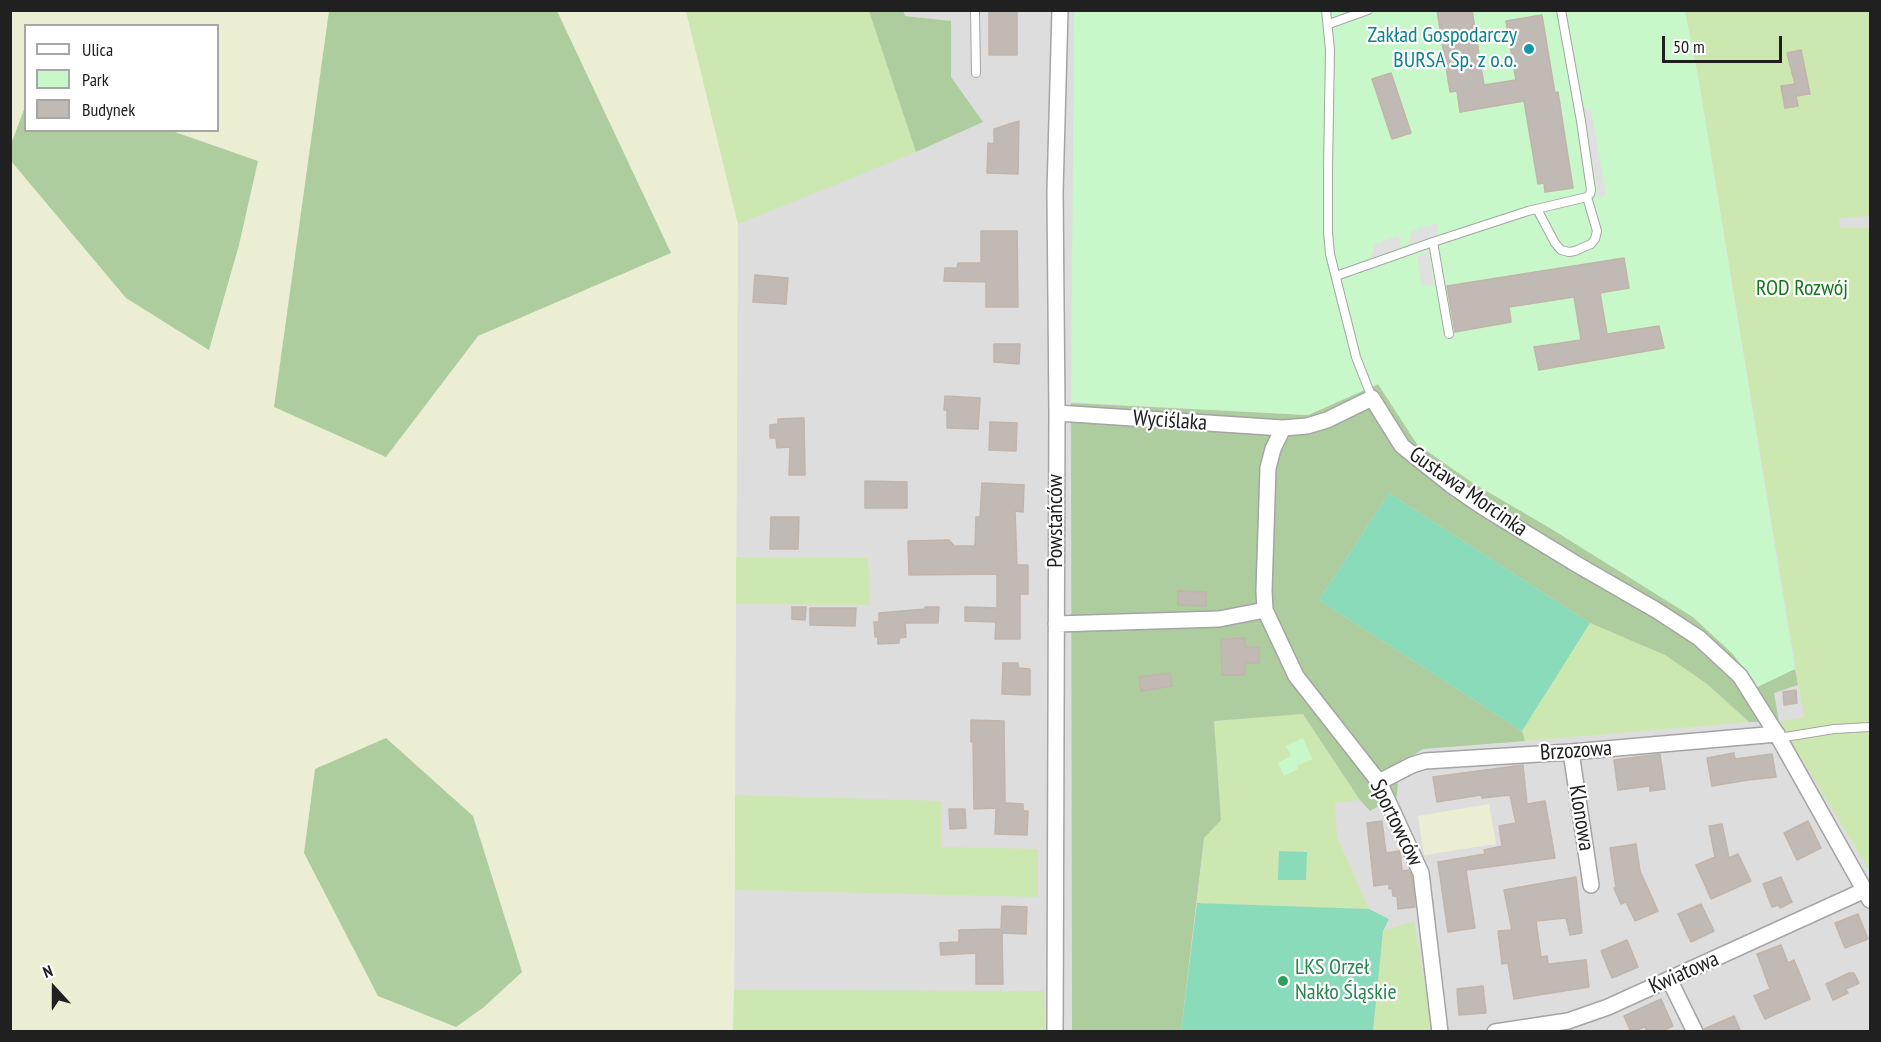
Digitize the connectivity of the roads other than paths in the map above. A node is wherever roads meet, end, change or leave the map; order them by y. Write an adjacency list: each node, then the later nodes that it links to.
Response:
1 (975, 10): 7 (lane)
2 (1060, 10): 14 (street, Powstańców)
3 (1326, 10): 6 (lane)
4 (1368, 10): 6 (lane)
5 (1561, 10): 8 (lane)
6 (1329, 24): 11 (lane)
7 (976, 73)
8 (1587, 197): 9 (lane); 9 (lane)
9 (1537, 209): 10 (lane)
10 (1433, 242): 11 (lane); 12 (lane)
11 (1336, 276): 13 (lane)
12 (1449, 334)
13 (1372, 398): 15 (street); 19 (street, Gustawa Morcinka)
14 (1057, 413): 15 (street, Wyciślaka); 17 (street, Powstańców)
15 (1283, 428): 16 (street)
16 (1265, 610): 17 (street); 21 (street, Sportowców)
17 (1056, 624): 25 (street, Powstańców)
18 (1870, 727): 19 (lane)
19 (1778, 736): 20 (street, Brzozowa); 23 (street, Gustawa Morcinka)
20 (1571, 752): 21 (street, Brzozowa); 22 (street, Klonowa)
21 (1379, 782): 26 (street, Sportowców)
22 (1591, 885)
23 (1868, 895): 24 (street, Kwiatowa)
24 (1669, 980): 27 (street, Kwiatowa); 28 (street)
25 (1055, 1032)
26 (1440, 1032)
27 (1495, 1032)
28 (1695, 1032)

